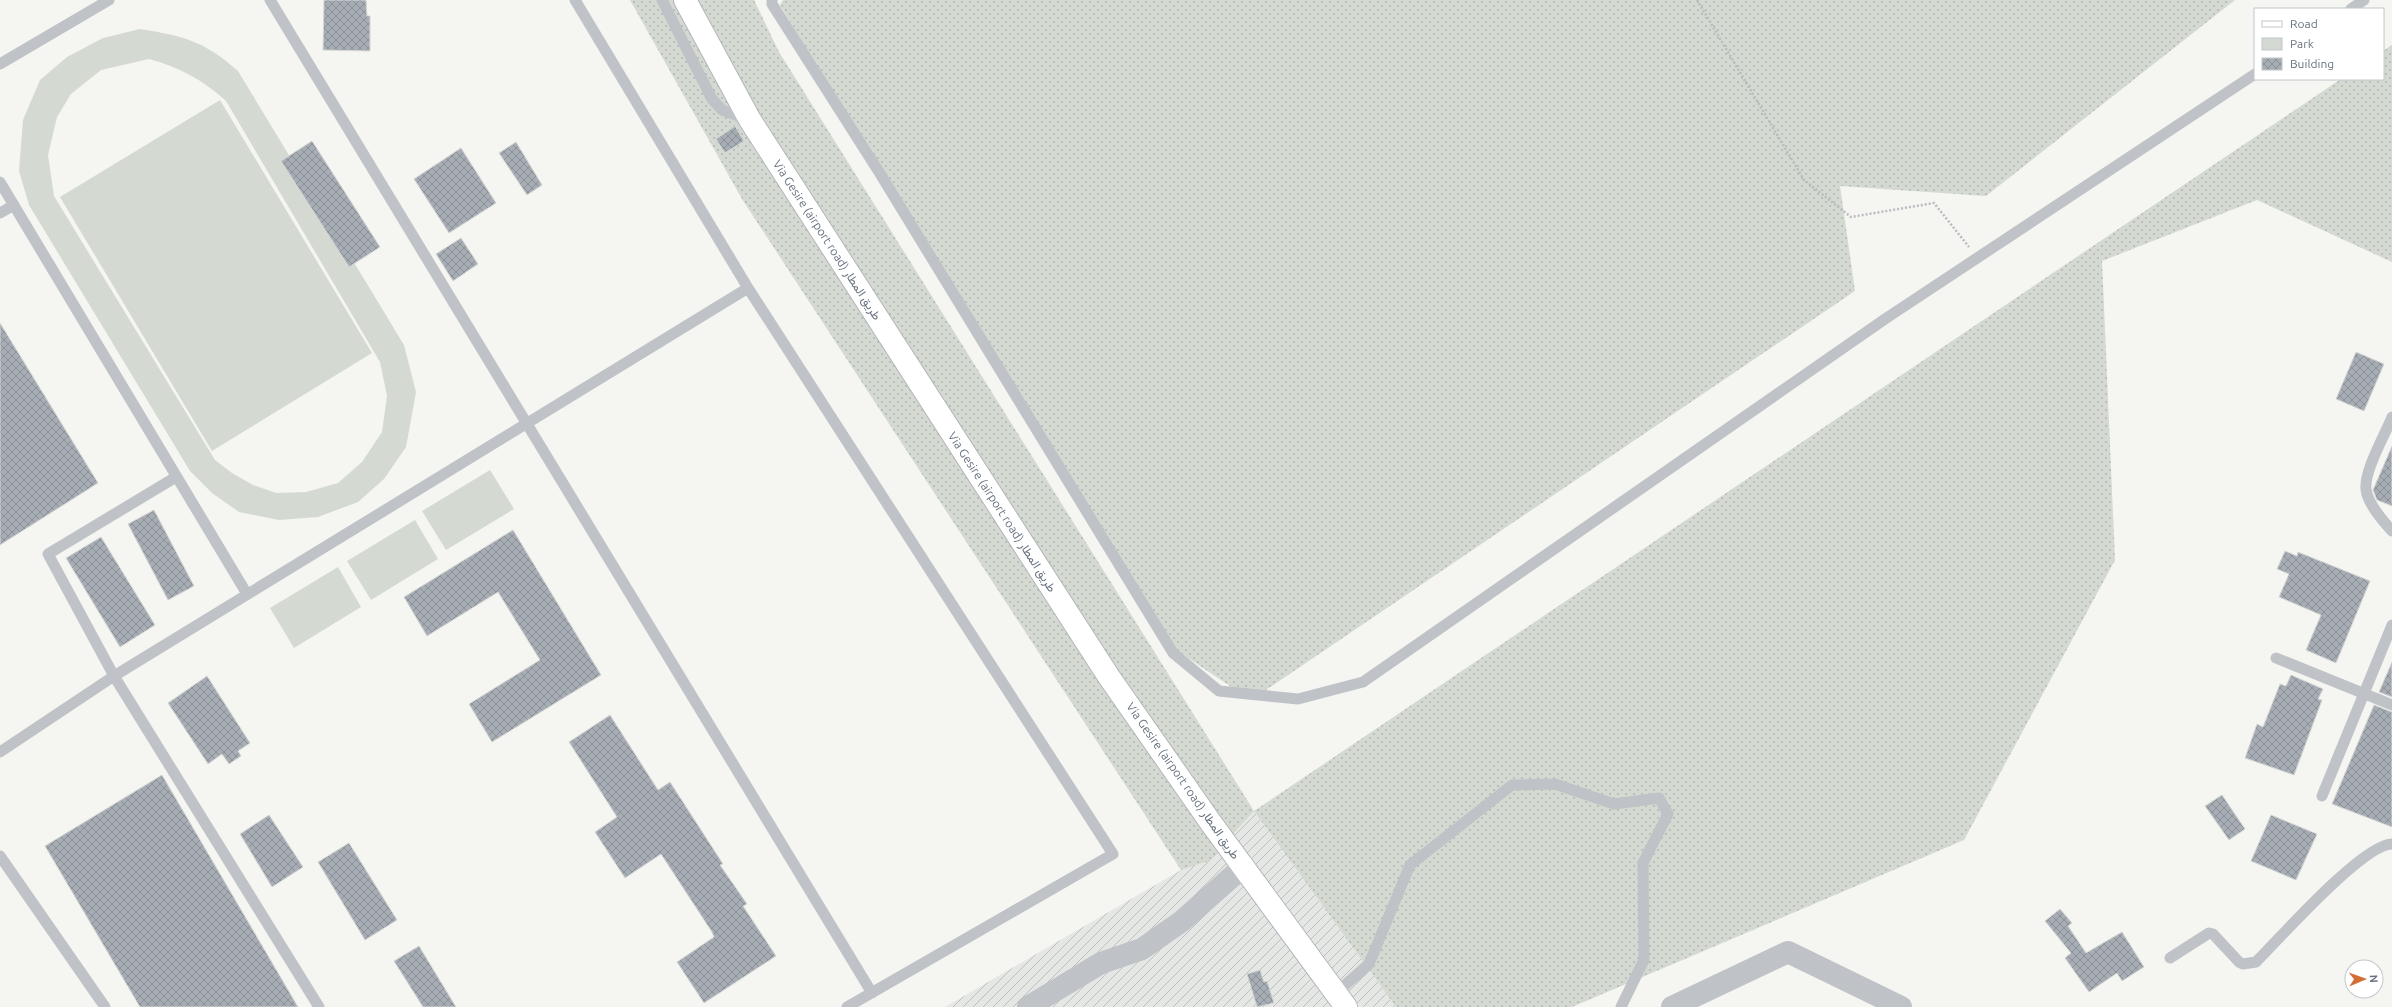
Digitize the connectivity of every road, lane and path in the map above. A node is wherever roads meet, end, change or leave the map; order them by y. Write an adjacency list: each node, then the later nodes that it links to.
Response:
1 (109, 0): 10 (lane)
2 (270, 0): 19 (lane)
3 (575, 0): 17 (lane)
4 (662, 0): 12 (lane)
5 (685, 0): 12 (main road, Via Gesire (airport road) طريق المطار)
6 (772, 0): 16 (lane)
7 (1697, 0): 16 (path)
8 (2364, 0): 9 (lane)
9 (2352, 8)
10 (0, 64)
11 (2254, 75): 16 (lane)
12 (750, 120): 32 (main road, Via Gesire (airport road) طريق المطار)
13 (0, 182): 14 (lane)
14 (14, 205): 15 (lane); 20 (lane)
15 (0, 213)
16 (1978, 258)
17 (748, 288): 19 (lane); 34 (lane)
18 (2392, 417): 21 (lane)
19 (526, 424): 22 (lane); 34 (lane)
20 (176, 477): 22 (lane); 25 (lane)
21 (2392, 531)
22 (247, 594): 25 (lane)
23 (2392, 625): 26 (lane)
24 (2276, 658): 26 (lane)
25 (114, 676): 28 (lane); 37 (lane)
26 (2364, 694): 27 (lane); 29 (lane)
27 (2392, 706)
28 (0, 752)
29 (2322, 796)
30 (2392, 844): 33 (lane)
31 (0, 856): 36 (lane)
32 (1244, 866): 35 (main road, Via Gesire (airport road) طريق المطار); 39 (street)
33 (2170, 958)
34 (872, 993): 38 (lane)
35 (1341, 1000): 40 (lane)
36 (105, 1007)
37 (319, 1007)
38 (847, 1007)
39 (1028, 1007)
40 (1621, 1007)
41 (1672, 1007): 42 (street)
42 (1901, 1007)

